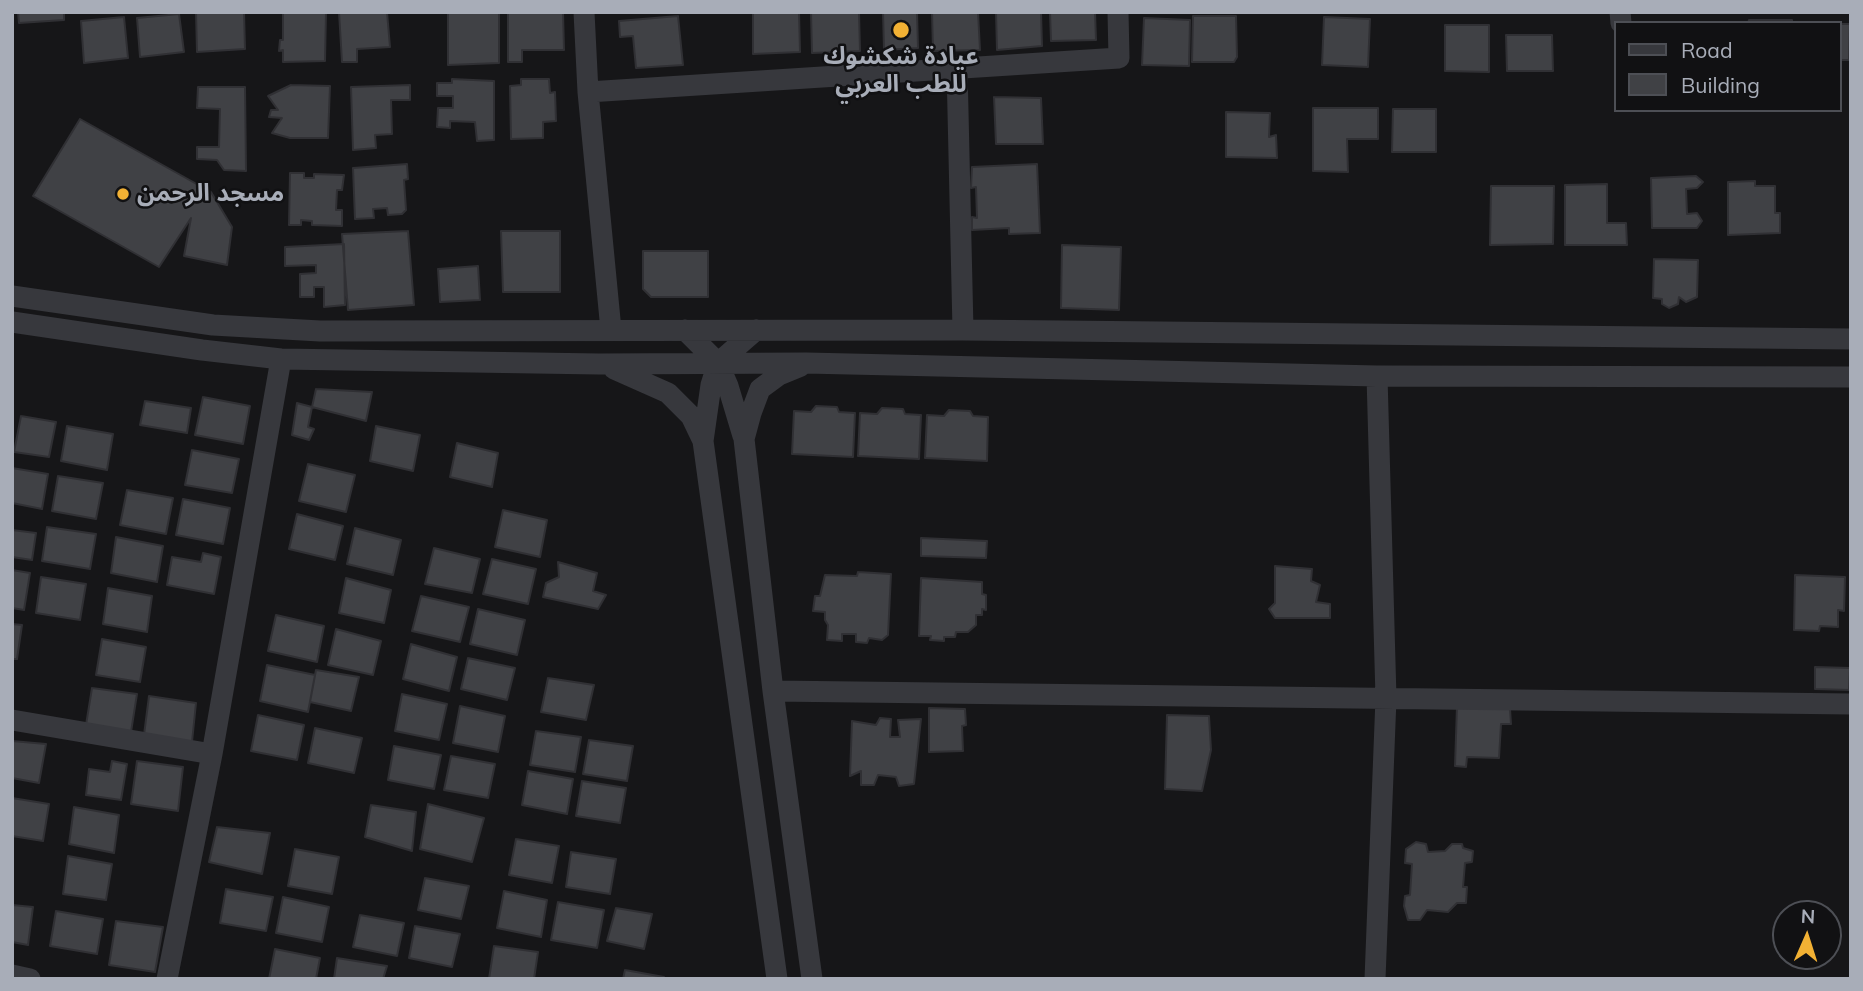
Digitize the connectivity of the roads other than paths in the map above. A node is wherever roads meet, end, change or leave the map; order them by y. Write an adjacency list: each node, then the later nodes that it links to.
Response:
1 (584, 12): 4 (street)
2 (1118, 12): 3 (street)
3 (957, 68): 4 (street); 10 (street)
4 (588, 92): 7 (street)
5 (12, 296): 7 (street)
6 (12, 322): 13 (street)
7 (611, 330): 8 (street)
8 (685, 330): 9 (street); 14 (street)
9 (755, 330): 10 (street); 14 (street)
10 (963, 330): 11 (street)
11 (1146, 332): 12 (street); 17 (street)
12 (1851, 339)
13 (281, 359): 16 (street); 26 (street)
14 (718, 363): 15 (street); 16 (street); 20 (street); 21 (street)
15 (806, 363): 17 (street); 20 (street)
16 (599, 364): 21 (street)
17 (1147, 371): 18 (street)
18 (1377, 376): 19 (street); 23 (street)
19 (1851, 377)
20 (744, 439): 22 (street)
21 (703, 441): 28 (street)
22 (773, 691): 23 (street); 27 (street)
23 (1386, 698): 24 (street); 34 (street)
24 (1851, 704)
25 (12, 720): 26 (street)
26 (212, 754): 31 (street)
27 (783, 762): 28 (street); 33 (street)
28 (748, 765): 32 (street)
29 (12, 975): 30 (street)
30 (30, 979)
31 (167, 979)
32 (777, 979)
33 (812, 979)
34 (1375, 979)

